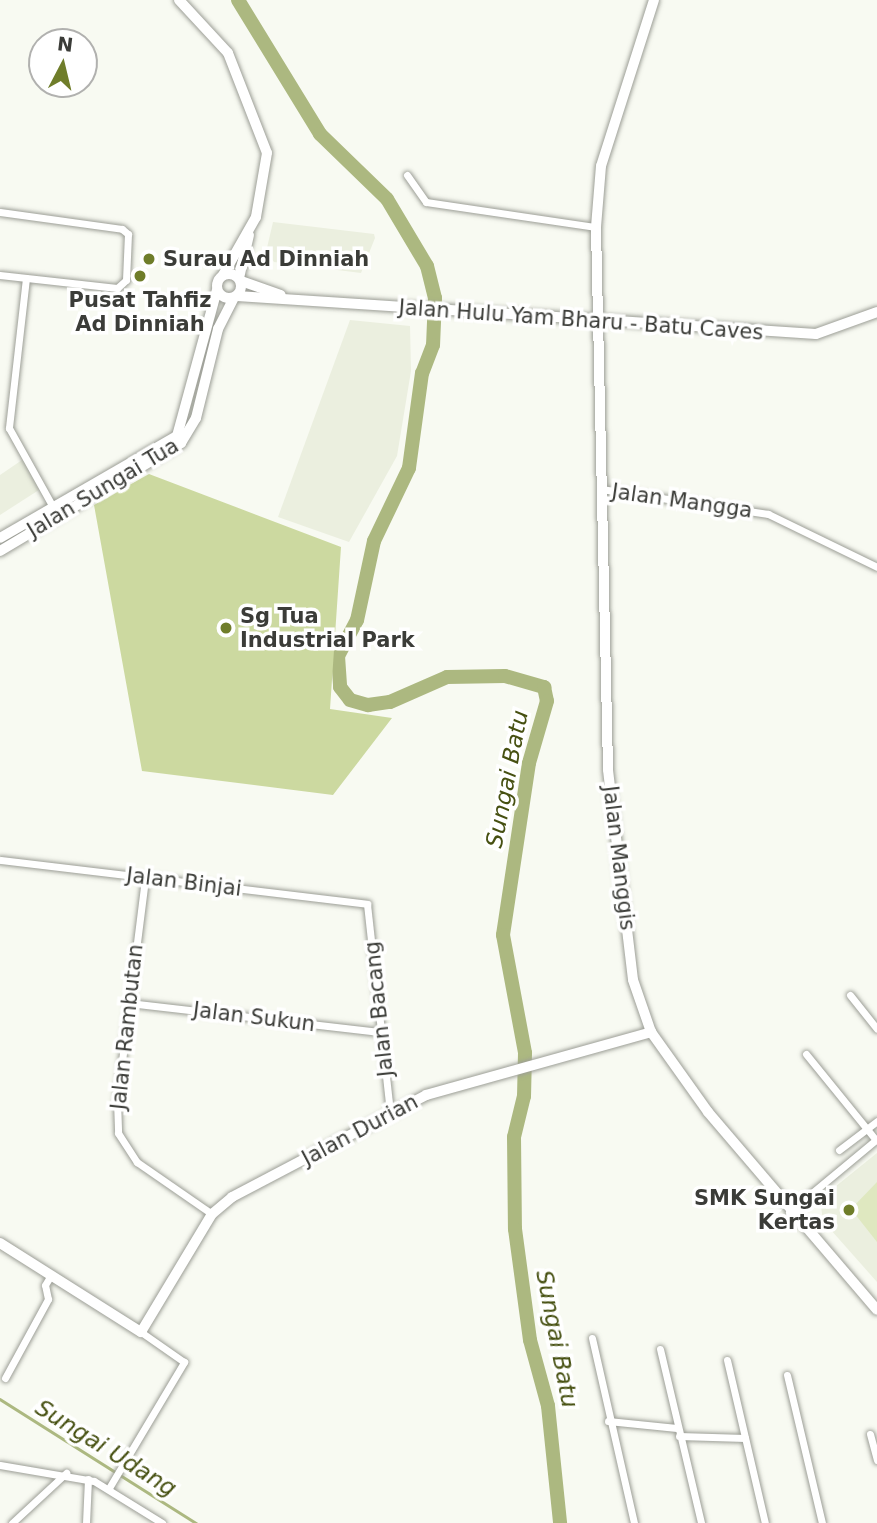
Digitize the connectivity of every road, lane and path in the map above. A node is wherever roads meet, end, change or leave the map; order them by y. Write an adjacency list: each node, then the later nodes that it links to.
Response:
1 (179, 0): 6 (street)
2 (654, 0): 5 (street, Jalan Manggis)
3 (407, 175): 5 (street)
4 (0, 212): 9 (street)
5 (596, 227): 15 (street, Jalan Manggis)
6 (250, 228): 8 (street); 10 (street)
7 (0, 275): 9 (street)
8 (223, 275): 10 (main road, Jalan Hulu Yam Bharu - Batu Caves); 11 (main road, Jalan Sungai Tua)
9 (26, 278): 17 (street)
10 (240, 280): 12 (main road, Jalan Hulu Yam Bharu - Batu Caves); 13 (main road, Jalan Sungai Tua)
11 (217, 290): 13 (main road); 17 (main road, Jalan Sungai Tua)
12 (282, 295): 13 (main road, Jalan Hulu Yam Bharu - Batu Caves); 15 (main road, Jalan Hulu Yam Bharu - Batu Caves)
13 (236, 297): 17 (main road, Jalan Sungai Tua)
14 (877, 312): 15 (main road, Jalan Hulu Yam Bharu - Batu Caves)
15 (596, 321): 16 (street, Jalan Manggis)
16 (601, 489): 20 (street, Jalan Mangga); 28 (street, Jalan Manggis)
17 (59, 508): 18 (main road, Jalan Sungai Tua); 19 (main road, Jalan Sungai Tua)
18 (0, 538)
19 (0, 551)
20 (877, 567)
21 (0, 860): 22 (street, Jalan Binjai)
22 (145, 879): 23 (street, Jalan Binjai); 25 (street, Jalan Rambutan)
23 (368, 904): 27 (street, Jalan Bacang)
24 (850, 995): 26 (street)
25 (128, 1003): 27 (street, Jalan Sukun); 36 (street, Jalan Rambutan)
26 (877, 1029)
27 (380, 1032): 30 (street, Jalan Bacang)
28 (651, 1032): 30 (street, Jalan Durian); 35 (street, Jalan Manggis)
29 (806, 1054): 32 (street)
30 (390, 1114): 36 (street, Jalan Durian)
31 (877, 1121): 32 (street)
32 (867, 1129): 33 (street); 34 (street)
33 (877, 1140): 35 (street)
34 (839, 1150)
35 (789, 1213): 39 (street, Jalan Manggis)
36 (212, 1214): 40 (street, Jalan Durian)
37 (0, 1243): 38 (street)
38 (51, 1275): 40 (street); 45 (street)
39 (877, 1310)
40 (141, 1332): 54 (street)
41 (592, 1338): 46 (street)
42 (660, 1349): 47 (street)
43 (727, 1360): 49 (street)
44 (787, 1375): 61 (street)
45 (5, 1378)
46 (608, 1420): 47 (street); 58 (street)
47 (678, 1432): 49 (street); 59 (street)
48 (870, 1434): 50 (street)
49 (745, 1438): 60 (street)
50 (877, 1460)
51 (0, 1465): 52 (street)
52 (66, 1473): 53 (street); 55 (street)
53 (88, 1479): 54 (street); 56 (street)
54 (109, 1488): 57 (street)
55 (12, 1523)
56 (86, 1523)
57 (162, 1523)
58 (635, 1523)
59 (701, 1523)
60 (765, 1523)
61 (822, 1523)

